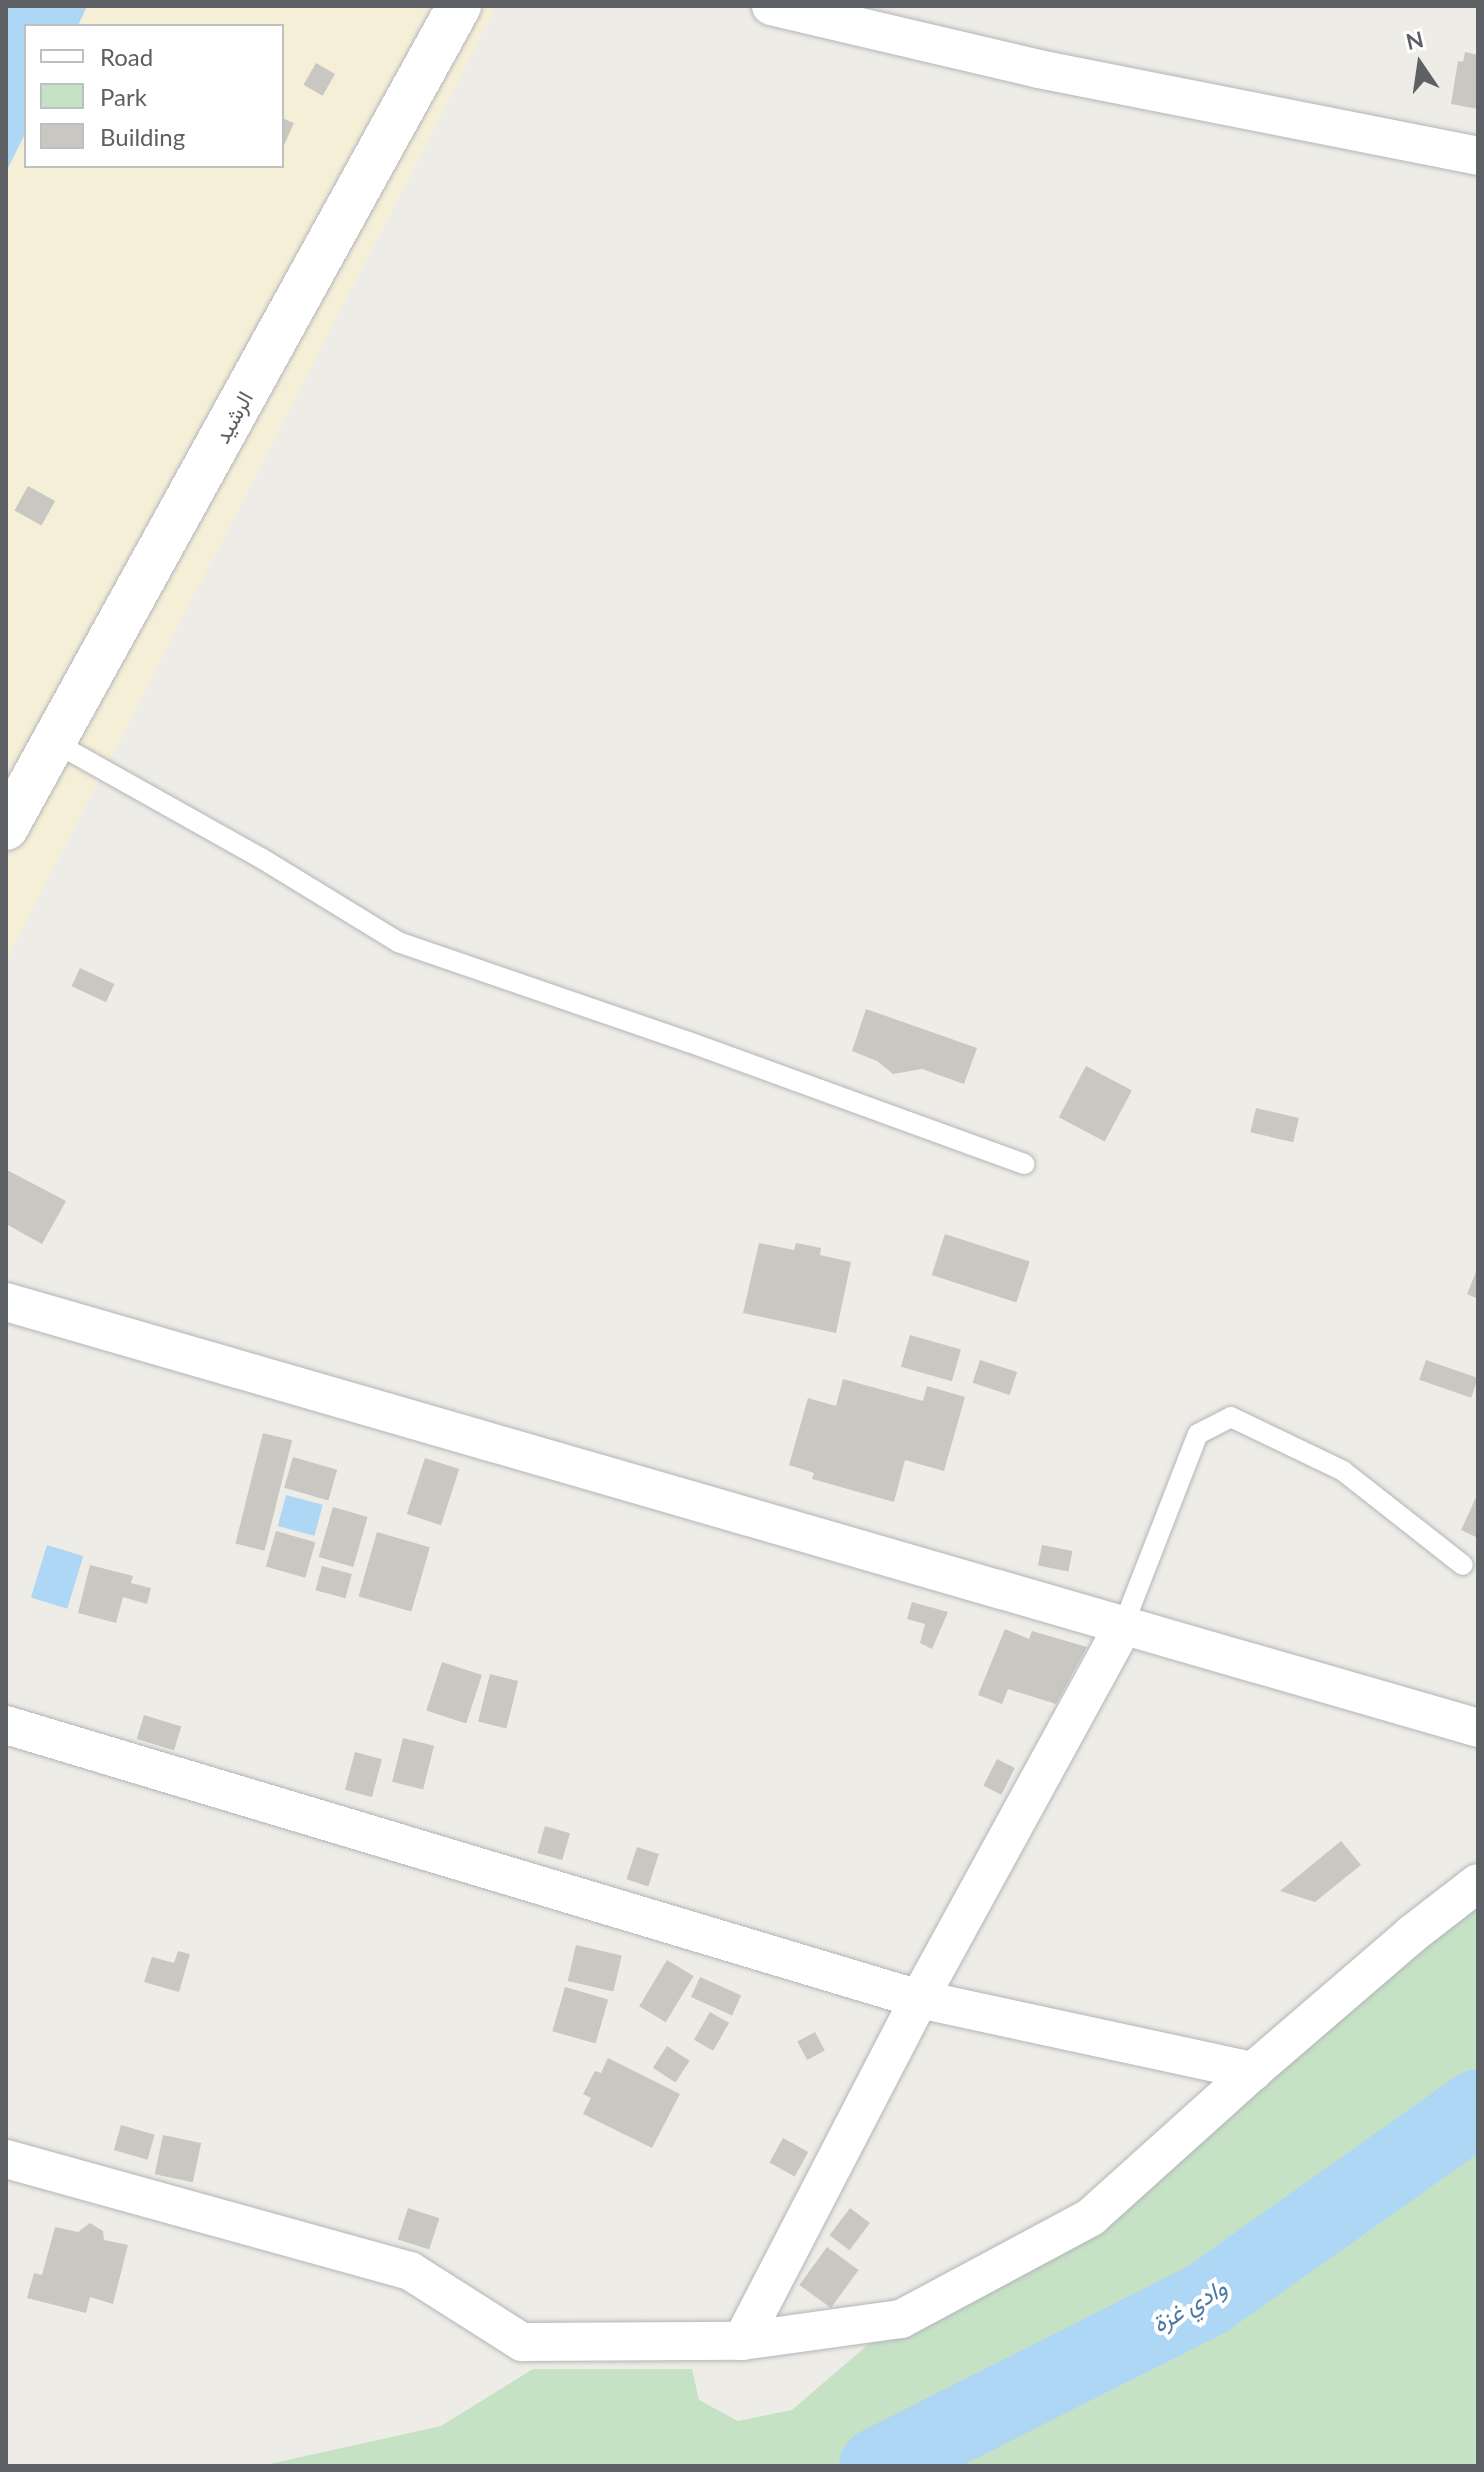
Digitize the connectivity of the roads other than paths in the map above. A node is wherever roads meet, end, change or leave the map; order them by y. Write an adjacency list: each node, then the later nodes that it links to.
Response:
1 (459, 6): 4 (main road, الرشيد)
2 (771, 6): 3 (street)
3 (1478, 156)
4 (54, 742): 5 (main road, الرشيد); 6 (lane)
5 (6, 828)
6 (1025, 1164)
7 (6, 1302): 9 (street)
8 (1463, 1565): 9 (lane)
9 (1123, 1626): 11 (street); 13 (street)
10 (6, 1725): 13 (street)
11 (1478, 1728)
12 (1478, 1883): 14 (street)
13 (919, 1999): 14 (street); 16 (street)
14 (1253, 2071): 16 (street)
15 (6, 2159): 16 (street)
16 (742, 2341)

